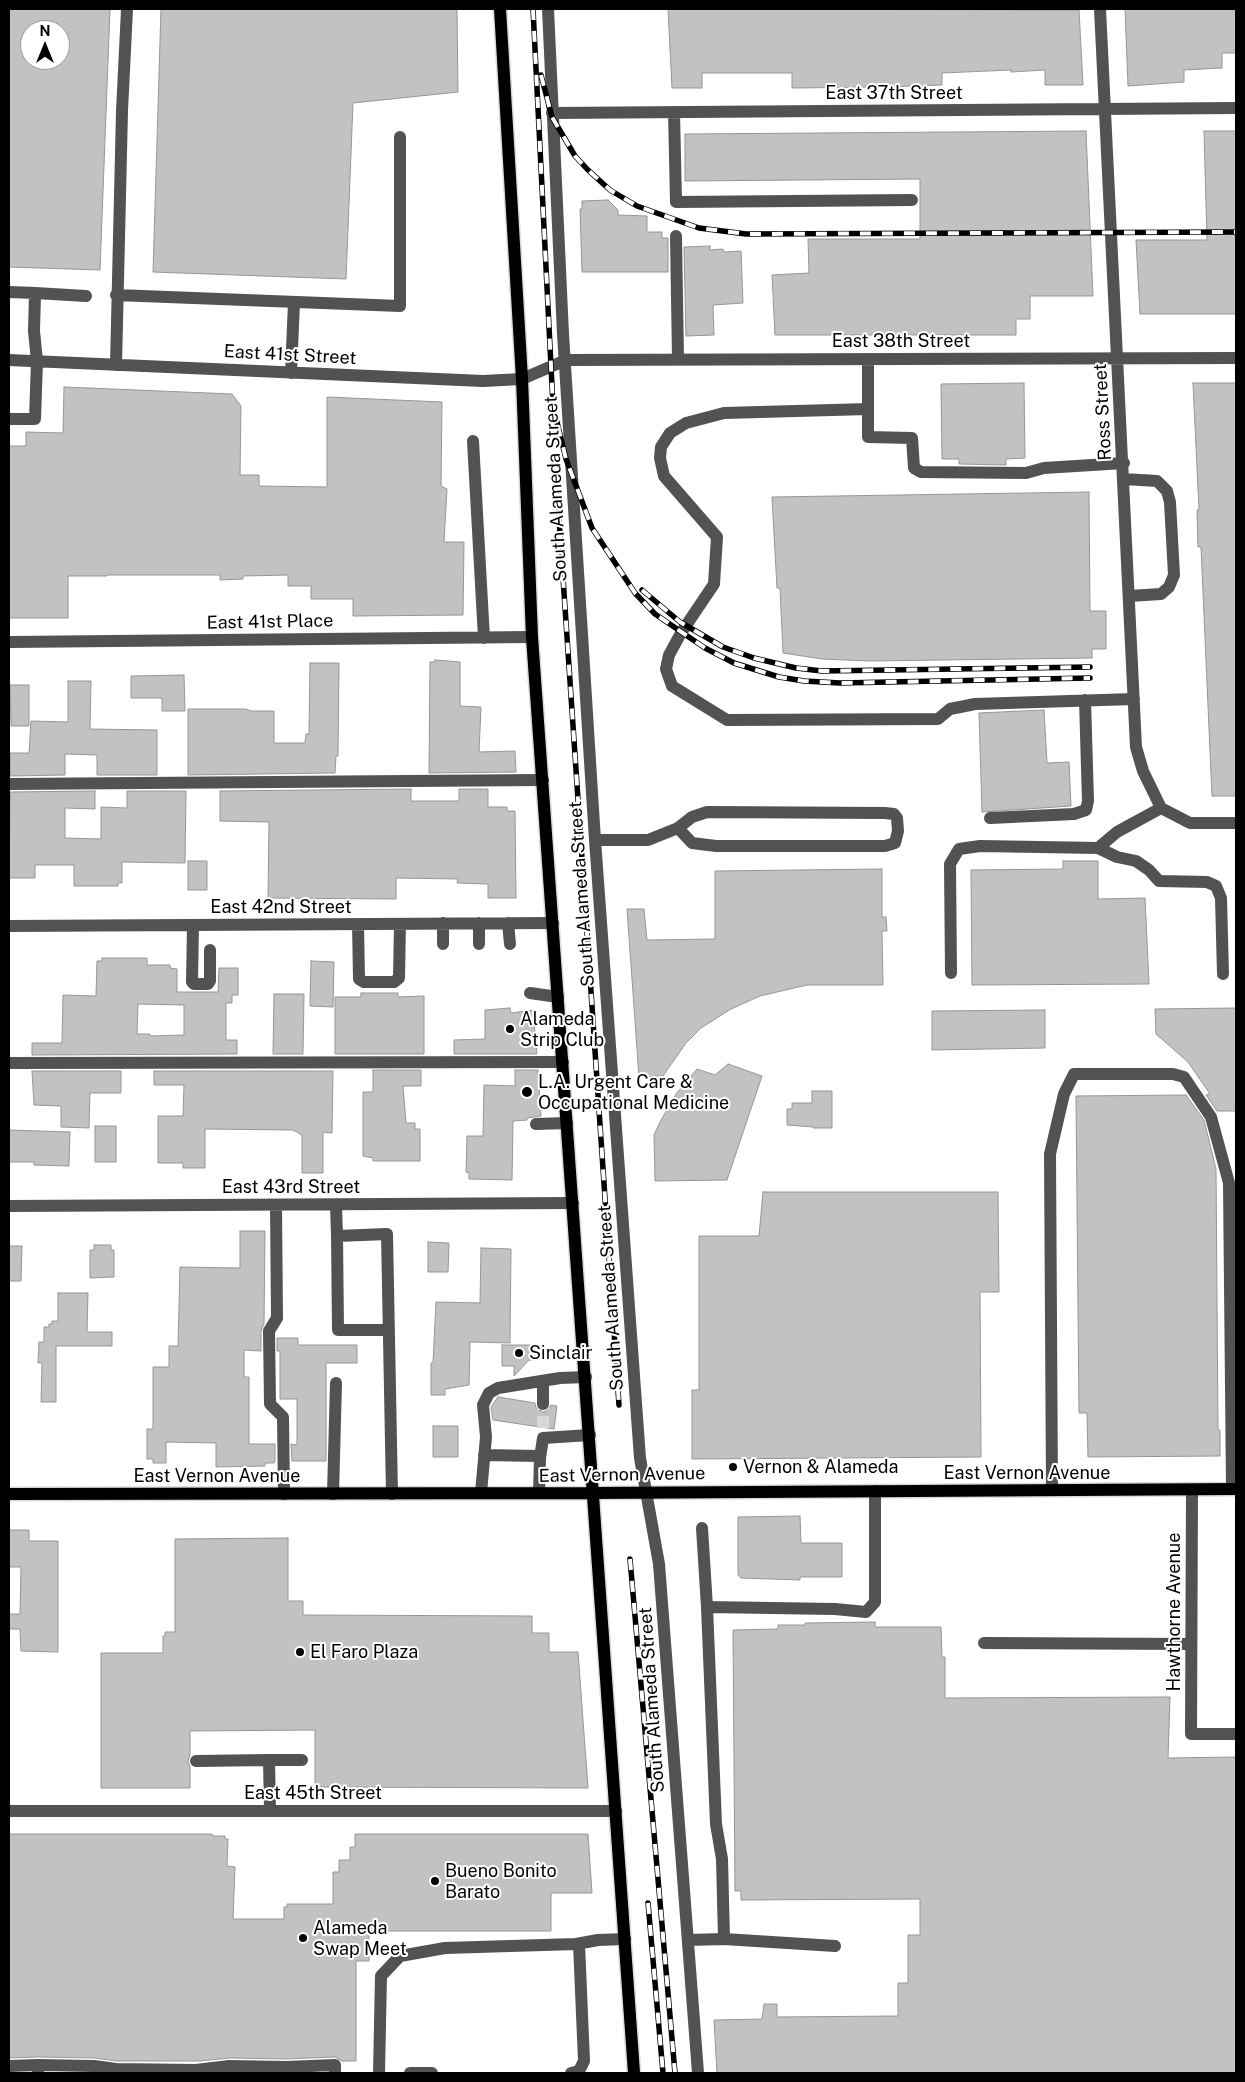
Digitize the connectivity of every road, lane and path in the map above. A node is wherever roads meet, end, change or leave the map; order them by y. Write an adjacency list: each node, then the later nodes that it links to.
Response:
1 (127, 9): 14 (street)
2 (500, 9): 26 (main road, South Alameda Street)
3 (548, 9): 7 (street, South Alameda Street)
4 (1100, 9): 6 (street, Ross Street)
5 (1236, 108): 6 (street, East 37th Street)
6 (1106, 109): 8 (street, East 37th Street); 17 (street, Ross Street)
7 (552, 112): 8 (street, East 37th Street); 22 (street, South Alameda Street)
8 (674, 112): 10 (street)
9 (400, 137): 16 (street)
10 (912, 200)
11 (676, 236): 19 (street)
12 (9, 292): 13 (street)
13 (35, 293): 15 (street); 23 (street)
14 (116, 295): 16 (street); 24 (street)
15 (86, 296)
16 (294, 302): 25 (street)
17 (1118, 358): 18 (street, East 38th Street); 20 (street, East 38th Street); 30 (street, Ross Street)
18 (1236, 358)
19 (678, 359): 20 (street, East 38th Street); 22 (street, East 38th Street)
20 (868, 359): 27 (street)
21 (9, 360): 23 (street, East 41st Street)
22 (566, 360): 26 (street, East 41st Street); 44 (street, South Alameda Street)
23 (37, 361): 24 (street, East 41st Street); 28 (street)
24 (116, 365): 25 (street, East 41st Street)
25 (290, 373): 26 (street, East 41st Street)
26 (522, 379): 33 (main road, South Alameda Street)
27 (868, 409): 30 (street); 37 (street)
28 (11, 419)
29 (473, 441): 34 (street)
30 (1124, 463): 31 (street, Ross Street)
31 (1124, 479): 32 (street, Ross Street); 32 (street)
32 (1129, 596): 36 (street, Ross Street)
33 (532, 637): 34 (street, East 41st Place); 38 (main road, South Alameda Street)
34 (484, 638): 35 (street, East 41st Place)
35 (9, 642)
36 (1134, 699): 37 (street); 40 (street, Ross Street)
37 (1085, 700): 41 (street)
38 (542, 780): 39 (street); 49 (main road, South Alameda Street)
39 (9, 784)
40 (1161, 808): 42 (street); 45 (street)
41 (990, 818)
42 (1236, 823)
43 (678, 828): 43 (street); 44 (street)
44 (595, 840): 83 (street, South Alameda Street)
45 (1098, 848): 58 (street); 59 (street)
46 (443, 923): 47 (street, East 42nd Street); 51 (street, East 42nd Street); 54 (street)
47 (479, 923): 48 (street, East 42nd Street); 55 (street)
48 (508, 923): 49 (street, East 42nd Street); 56 (street)
49 (553, 923): 61 (main road, South Alameda Street)
50 (358, 924): 51 (street, East 42nd Street); 51 (street); 52 (street, East 42nd Street)
51 (400, 924)
52 (193, 925): 53 (street, East 42nd Street); 57 (street)
53 (9, 926)
54 (443, 944)
55 (479, 944)
56 (510, 944)
57 (210, 950)
58 (951, 973)
59 (1223, 974)
60 (530, 993): 61 (street)
61 (558, 997): 62 (main road, South Alameda Street)
62 (563, 1062): 63 (street); 64 (main road, South Alameda Street)
63 (9, 1063)
64 (568, 1123): 65 (street); 66 (main road, South Alameda Street)
65 (536, 1124)
66 (573, 1203): 67 (street, East 43rd Street); 72 (main road, South Alameda Street)
67 (336, 1204): 68 (street, East 43rd Street); 70 (street)
68 (276, 1205): 69 (street, East 43rd Street); 88 (street)
69 (9, 1206)
70 (337, 1236): 71 (street); 71 (street)
71 (389, 1330): 90 (street)
72 (586, 1377): 73 (street); 76 (main road, South Alameda Street)
73 (543, 1380): 75 (street); 77 (street)
74 (336, 1383): 89 (street)
75 (543, 1404)
76 (590, 1435): 78 (street); 86 (main road, South Alameda Street)
77 (484, 1456): 78 (street); 84 (street)
78 (540, 1456): 85 (street)
79 (1234, 1489): 80 (street); 81 (main road, East Vernon Avenue)
80 (1052, 1490): 81 (main road, East Vernon Avenue); 82 (main road, East Vernon Avenue)
81 (1192, 1490): 94 (street, Hawthorne Avenue)
82 (875, 1491): 83 (main road, East Vernon Avenue); 92 (street)
83 (646, 1492): 86 (main road, East Vernon Avenue); 104 (street, South Alameda Street)
84 (481, 1493): 85 (main road, East Vernon Avenue); 90 (main road, East Vernon Avenue)
85 (539, 1493): 86 (main road, East Vernon Avenue)
86 (594, 1493): 101 (main road, South Alameda Street)
87 (9, 1494): 88 (main road, East Vernon Avenue)
88 (284, 1494): 89 (main road, East Vernon Avenue)
89 (333, 1494): 90 (main road, East Vernon Avenue)
90 (392, 1494)
91 (702, 1528): 92 (street)
92 (707, 1607): 103 (street)
93 (984, 1643): 94 (street)
94 (1191, 1644): 95 (street, Hawthorne Avenue)
95 (1236, 1734)
96 (196, 1760): 97 (street)
97 (269, 1760): 98 (street); 100 (street)
98 (302, 1760)
99 (9, 1810): 100 (street, East 45th Street)
100 (270, 1811): 101 (street, East 45th Street)
101 (616, 1811): 102 (main road, South Alameda Street)
102 (625, 1939): 105 (street); 117 (main road, South Alameda Street)
103 (724, 1939): 104 (street); 106 (street)
104 (688, 1940): 118 (street, South Alameda Street)
105 (579, 1944): 113 (street); 116 (street)
106 (835, 1946)
107 (9, 2066): 108 (street)
108 (38, 2069): 110 (street)
109 (286, 2070): 111 (street); 112 (street)
110 (116, 2071): 111 (street)
111 (196, 2072)
112 (335, 2073)
113 (379, 2073)
114 (410, 2073): 115 (street)
115 (432, 2073)
116 (571, 2073)
117 (634, 2073)
118 (698, 2073)

